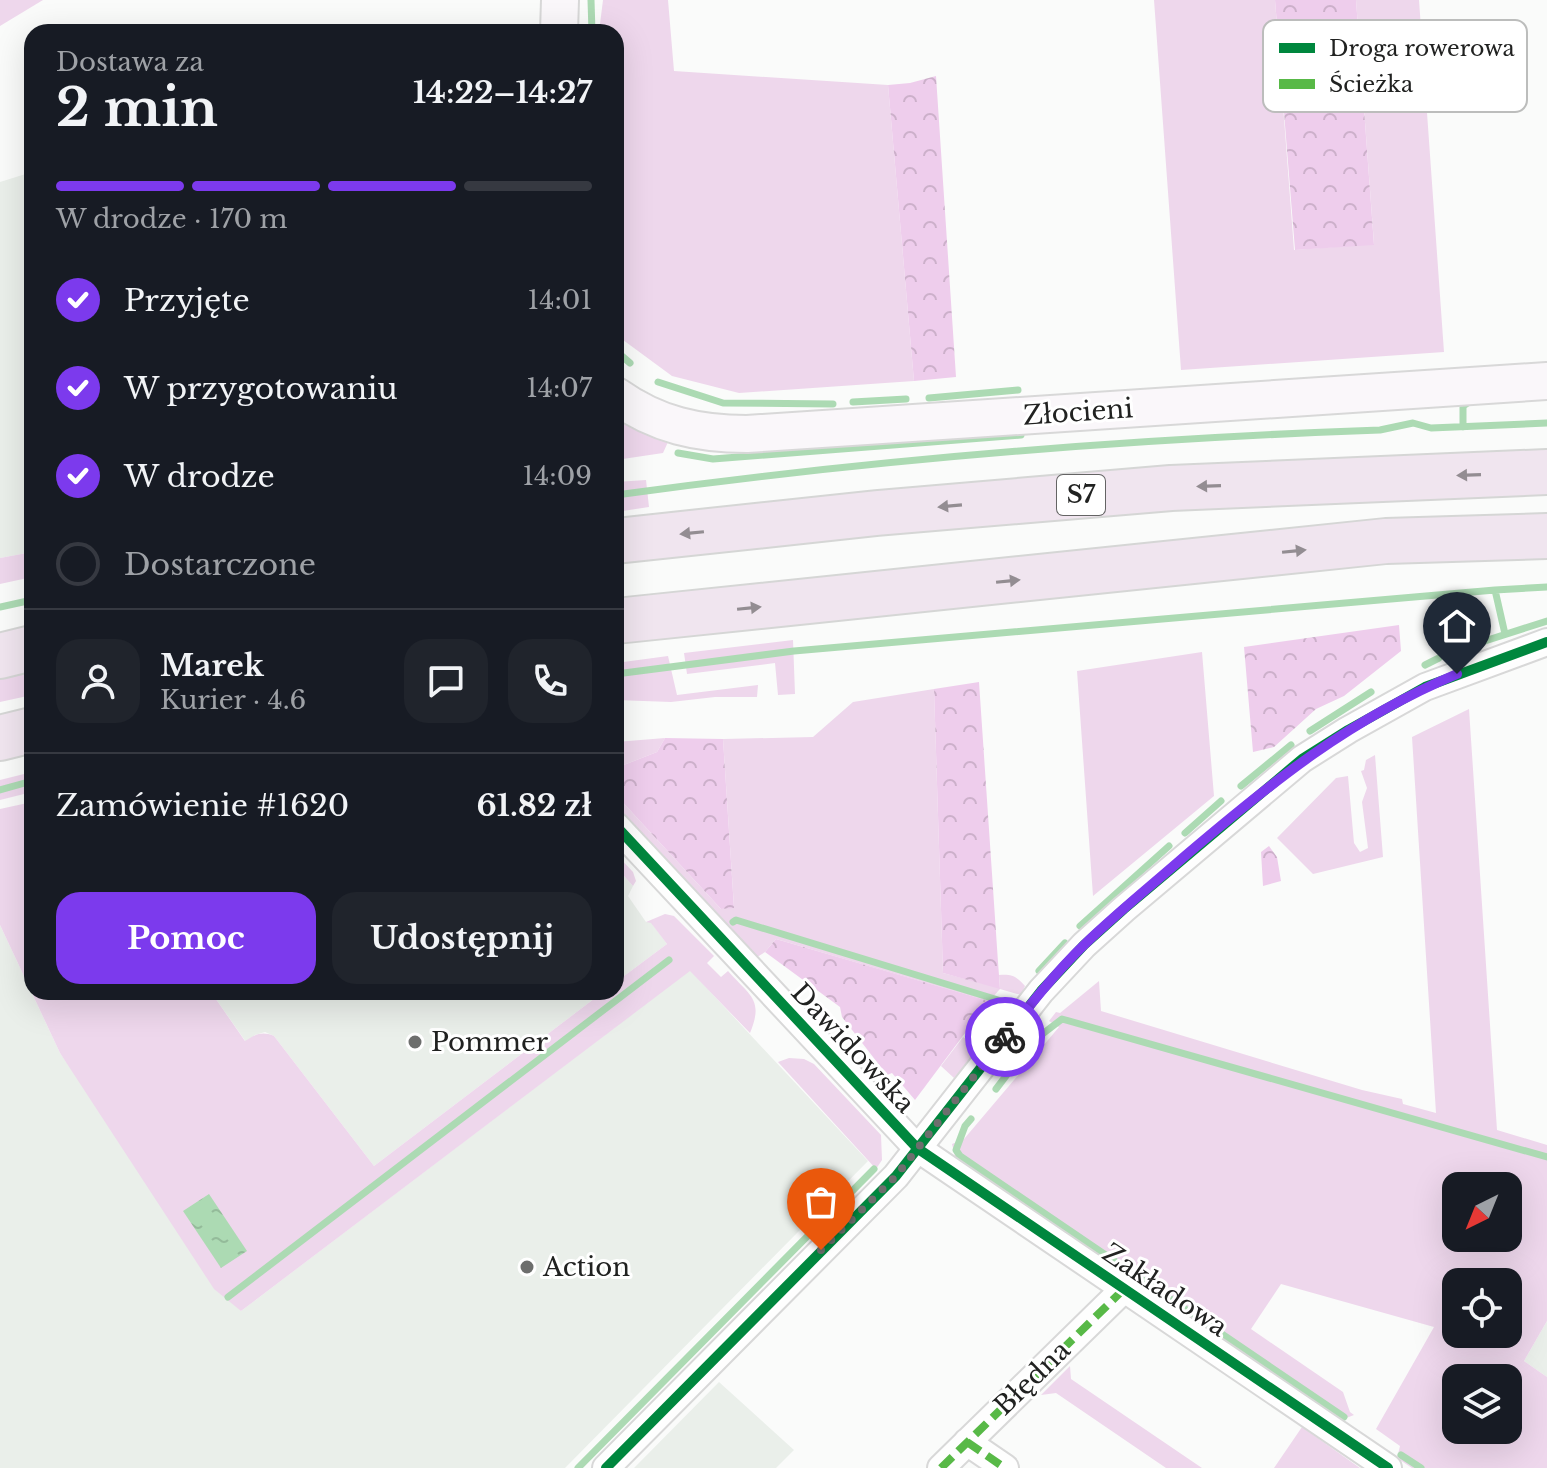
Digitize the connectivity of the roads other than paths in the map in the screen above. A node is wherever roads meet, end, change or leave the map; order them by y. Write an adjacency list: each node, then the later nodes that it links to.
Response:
1 (560, 0): 2 (street)
2 (559, 24)
3 (1547, 381): 4 (street, Złocieni)
4 (624, 401)
5 (1547, 472): 7 (highway, S7, one-way to 7)
6 (1547, 536): 8 (highway, one-way to 6)
7 (624, 540)
8 (624, 620)
9 (1547, 642): 15 (street)
10 (24, 650): 11 (highway)
11 (0, 656)
12 (24, 732): 13 (highway)
13 (0, 738)
14 (624, 835): 15 (street, Dawidowska)
15 (917, 1148): 16 (street, Zakładowa); 18 (street, Dawidowska)
16 (1124, 1289): 17 (street, Błędna); 21 (street, Zakładowa)
17 (967, 1442): 19 (street, Błędna); 20 (street)
18 (606, 1468)
19 (941, 1468)
20 (1005, 1468)
21 (1388, 1468)

